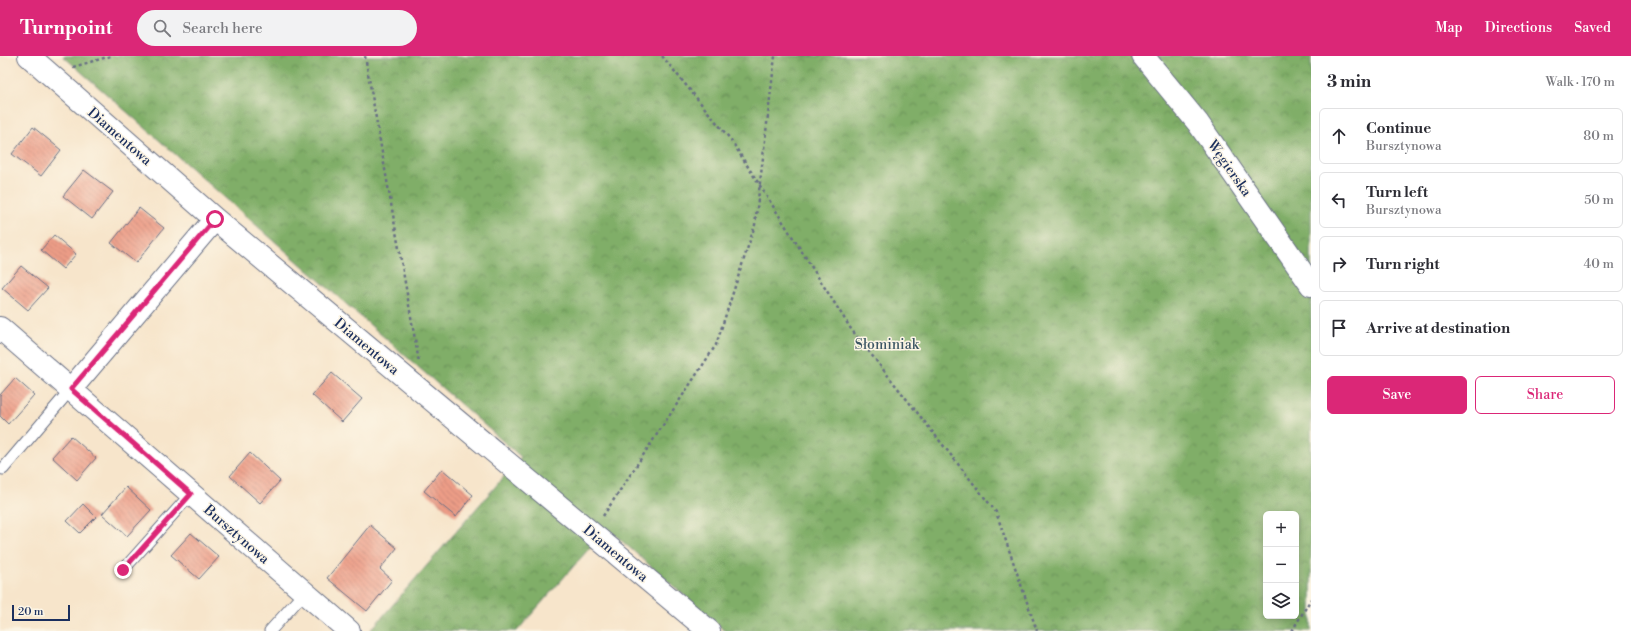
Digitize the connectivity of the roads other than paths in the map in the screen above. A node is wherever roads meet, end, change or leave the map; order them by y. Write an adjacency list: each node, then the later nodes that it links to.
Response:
1 (29, 56): 3 (street, Diamentowa)
2 (1143, 56): 4 (street, Węgierska)
3 (215, 219): 6 (street); 13 (street, Diamentowa)
4 (1311, 285)
5 (0, 328): 6 (street, Bursztynowa)
6 (71, 389): 7 (lane); 8 (street, Bursztynowa)
7 (3, 468)
8 (191, 494): 9 (lane); 10 (street, Bursztynowa)
9 (123, 570)
10 (305, 592): 11 (lane); 12 (street, Bursztynowa)
11 (270, 631)
12 (349, 631)
13 (709, 631)

